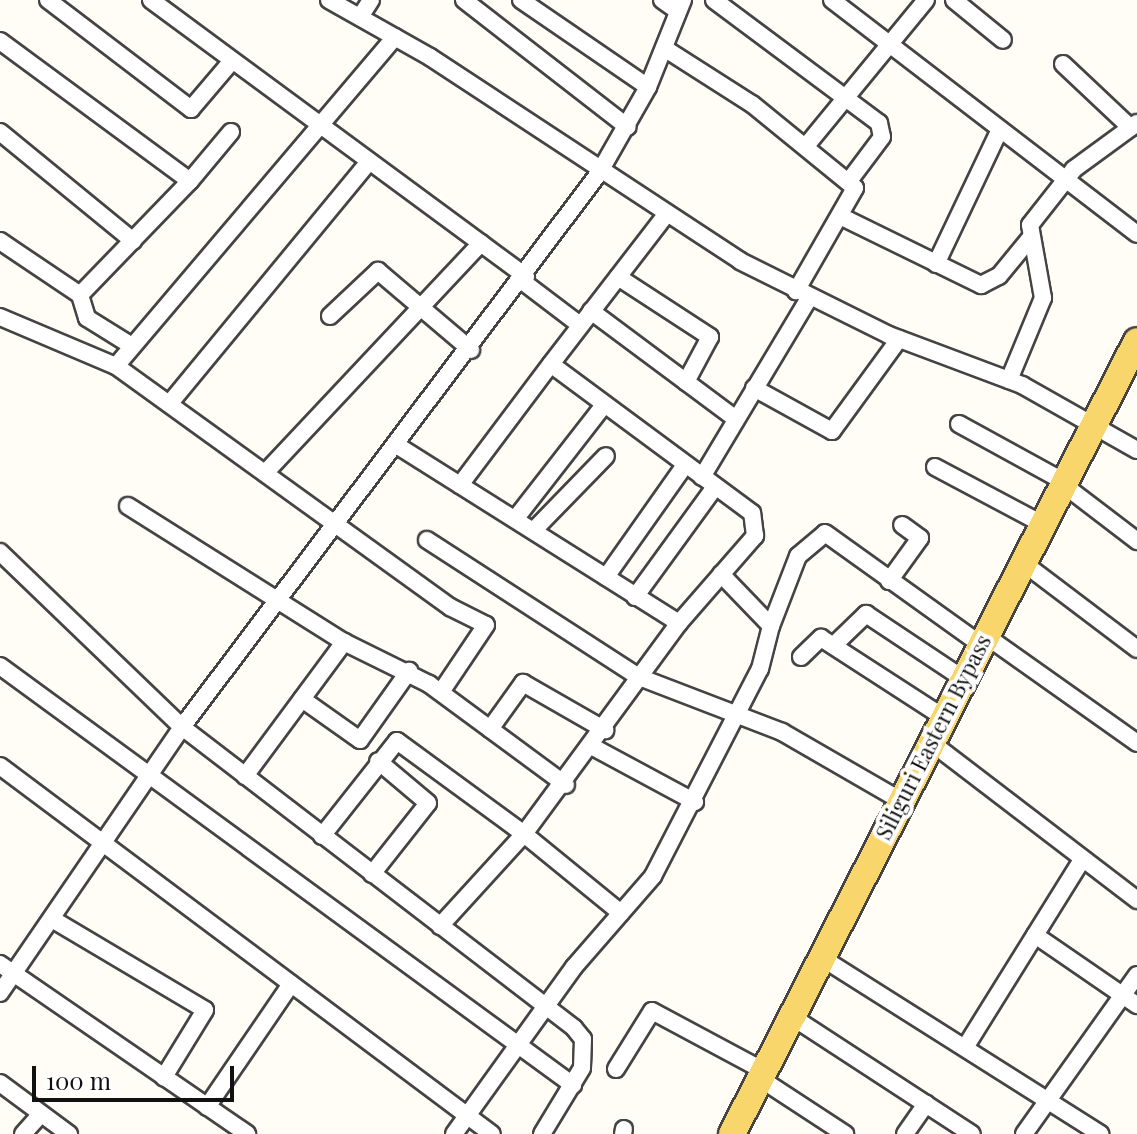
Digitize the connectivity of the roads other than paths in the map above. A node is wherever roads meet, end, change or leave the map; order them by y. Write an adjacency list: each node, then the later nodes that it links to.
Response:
1 (48, 0): 19 (street)
2 (151, 0): 19 (street)
3 (329, 0): 13 (street)
4 (371, 0): 13 (street)
5 (464, 0): 24 (street)
6 (521, 0): 21 (street)
7 (662, 0): 12 (street)
8 (714, 0): 22 (street)
9 (832, 0): 17 (street)
10 (926, 0): 17 (street)
11 (954, 0): 15 (street)
12 (681, 6): 18 (street)
13 (360, 17): 14 (street)
14 (395, 37): 25 (street); 31 (street)
15 (1003, 40)
16 (0, 41): 33 (street)
17 (890, 43): 22 (street); 26 (street)
18 (664, 48): 21 (street); 29 (street)
19 (231, 62): 25 (street)
20 (1063, 64): 23 (street)
21 (648, 87): 24 (street)
22 (846, 98): 29 (street); 34 (street)
23 (1134, 126): 32 (street)
24 (628, 127): 31 (street)
25 (324, 129): 30 (street); 54 (street)
26 (1000, 129): 32 (street); 42 (street)
27 (0, 132): 40 (street)
28 (231, 132): 33 (street)
29 (806, 146): 34 (street)
30 (369, 162): 41 (street); 62 (street)
31 (599, 173): 35 (street); 44 (street)
32 (1066, 180): 37 (street); 38 (street)
33 (190, 181): 40 (street)
34 (849, 181): 36 (street)
35 (665, 216): 43 (street); 45 (street)
36 (842, 217): 42 (street); 45 (street)
37 (1137, 234)
38 (1031, 237): 42 (street); 59 (street)
39 (0, 241): 46 (street)
40 (133, 241): 46 (street)
41 (481, 243): 44 (street); 47 (street)
42 (936, 264)
43 (618, 277): 48 (street); 60 (street)
44 (524, 278): 51 (street); 55 (street)
45 (803, 294): 52 (street); 61 (street)
46 (80, 295): 54 (street)
47 (421, 308): 49 (street); 55 (street); 72 (street)
48 (591, 311): 51 (street); 60 (street)
49 (330, 316)
50 (0, 317): 57 (street)
51 (580, 325): 56 (street)
52 (899, 339): 59 (street); 61 (street)
53 (1137, 341): 66 (main road, Siliguri Eastern Bypass)
54 (132, 346): 57 (street)
55 (471, 350): 67 (street)
56 (551, 364): 63 (street); 74 (street)
57 (116, 366): 62 (street)
58 (1137, 372): 66 (main road, Siliguri Eastern Bypass)
59 (1009, 380): 66 (street)
60 (686, 382): 64 (street)
61 (754, 388): 64 (street)
62 (170, 403): 72 (street)
63 (604, 405): 70 (street); 77 (street)
64 (736, 419): 73 (street)
65 (959, 424): 75 (street)
66 (1100, 424): 68 (street); 75 (main road, Siliguri Eastern Bypass)
67 (398, 446): 74 (street); 80 (street)
68 (1137, 450)
69 (606, 456): 81 (street)
70 (685, 465): 73 (street); 87 (street)
71 (935, 467): 78 (street)
72 (266, 472): 80 (street)
73 (708, 482): 86 (street); 89 (street)
74 (460, 485): 77 (street)
75 (1068, 486): 78 (main road, Siliguri Eastern Bypass); 83 (street); 85 (main road, Siliguri Eastern Bypass)
76 (128, 506): 90 (street)
77 (516, 518): 81 (street)
78 (1042, 524): 94 (main road, Siliguri Eastern Bypass)
79 (902, 525): 88 (street)
80 (337, 526): 90 (street); 102 (street)
81 (534, 530): 87 (street)
82 (427, 540): 100 (street)
83 (1137, 541)
84 (0, 552): 106 (street)
85 (1034, 571): 94 (main road, Siliguri Eastern Bypass); 96 (street)
86 (721, 574): 91 (street); 92 (street)
87 (606, 577): 89 (street)
88 (889, 581): 92 (street); 94 (street)
89 (635, 597): 91 (street)
90 (282, 601): 93 (street); 106 (street)
91 (679, 623): 100 (street)
92 (771, 626): 104 (street)
93 (344, 642): 99 (street); 103 (street)
94 (988, 644): 101 (main road, Siliguri Eastern Bypass); 109 (street); 111 (main road, Siliguri Eastern Bypass)
95 (834, 645): 97 (street); 101 (street); 105 (street)
96 (1137, 649)
97 (801, 657)
98 (0, 666): 115 (street)
99 (409, 671): 102 (street); 103 (street)
100 (639, 677): 104 (street); 108 (street)
101 (964, 679): 105 (main road, Siliguri Eastern Bypass)
102 (441, 692): 107 (street)
103 (302, 699): 114 (street)
104 (739, 713): 117 (street); 118 (street)
105 (943, 717): 117 (main road, Siliguri Eastern Bypass)
106 (182, 727): 114 (street); 115 (street)
107 (490, 729): 108 (street); 116 (street)
108 (605, 730): 110 (street)
109 (1137, 743)
110 (593, 747): 116 (street); 118 (street)
111 (941, 750): 122 (street); 129 (main road, Siliguri Eastern Bypass)
112 (378, 761): 119 (street); 120 (street); 123 (street)
113 (0, 766): 121 (street)
114 (245, 776): 120 (street)
115 (146, 778): 121 (street); 139 (street)
116 (566, 785): 119 (street)
117 (900, 800): 142 (main road, Siliguri Eastern Bypass)
118 (695, 802): 125 (street)
119 (524, 834): 125 (street); 127 (street)
120 (322, 836): 123 (street)
121 (101, 843): 126 (street); 132 (street)
122 (1081, 861): 124 (street); 128 (street)
123 (372, 874): 127 (street)
124 (1137, 900)
125 (621, 913): 136 (street)
126 (52, 919): 130 (street); 141 (street)
127 (440, 926): 136 (street)
128 (1035, 935): 134 (street); 138 (street)
129 (830, 963): 137 (main road, Siliguri Eastern Bypass); 138 (street)
130 (7, 969): 133 (street); 141 (street)
131 (1137, 975): 134 (street)
132 (291, 984): 147 (street); 149 (street)
133 (0, 993)
134 (1123, 995): 135 (street); 145 (street)
135 (1137, 1005)
136 (545, 1010): 139 (street); 143 (street)
137 (800, 1022): 142 (main road, Siliguri Eastern Bypass); 146 (street)
138 (966, 1046): 145 (street)
139 (523, 1047): 143 (street); 149 (street)
140 (616, 1069): 142 (street)
141 (164, 1077): 147 (street)
142 (766, 1077): 156 (main road, Siliguri Eastern Bypass); 157 (main road, Siliguri Eastern Bypass); 158 (street)
143 (573, 1085): 155 (street)
144 (3, 1092): 148 (street)
145 (1049, 1099): 161 (street); 162 (street)
146 (926, 1104): 159 (street); 160 (street)
147 (207, 1107): 152 (street)
148 (41, 1114): 150 (street); 151 (street)
149 (469, 1117): 153 (street); 154 (street)
150 (23, 1134)
151 (69, 1134)
152 (247, 1134)
153 (454, 1134)
154 (492, 1134)
155 (542, 1134)
156 (732, 1134)
157 (745, 1134)
158 (845, 1134)
159 (905, 1134)
160 (972, 1134)
161 (1024, 1134)
162 (1101, 1134)

